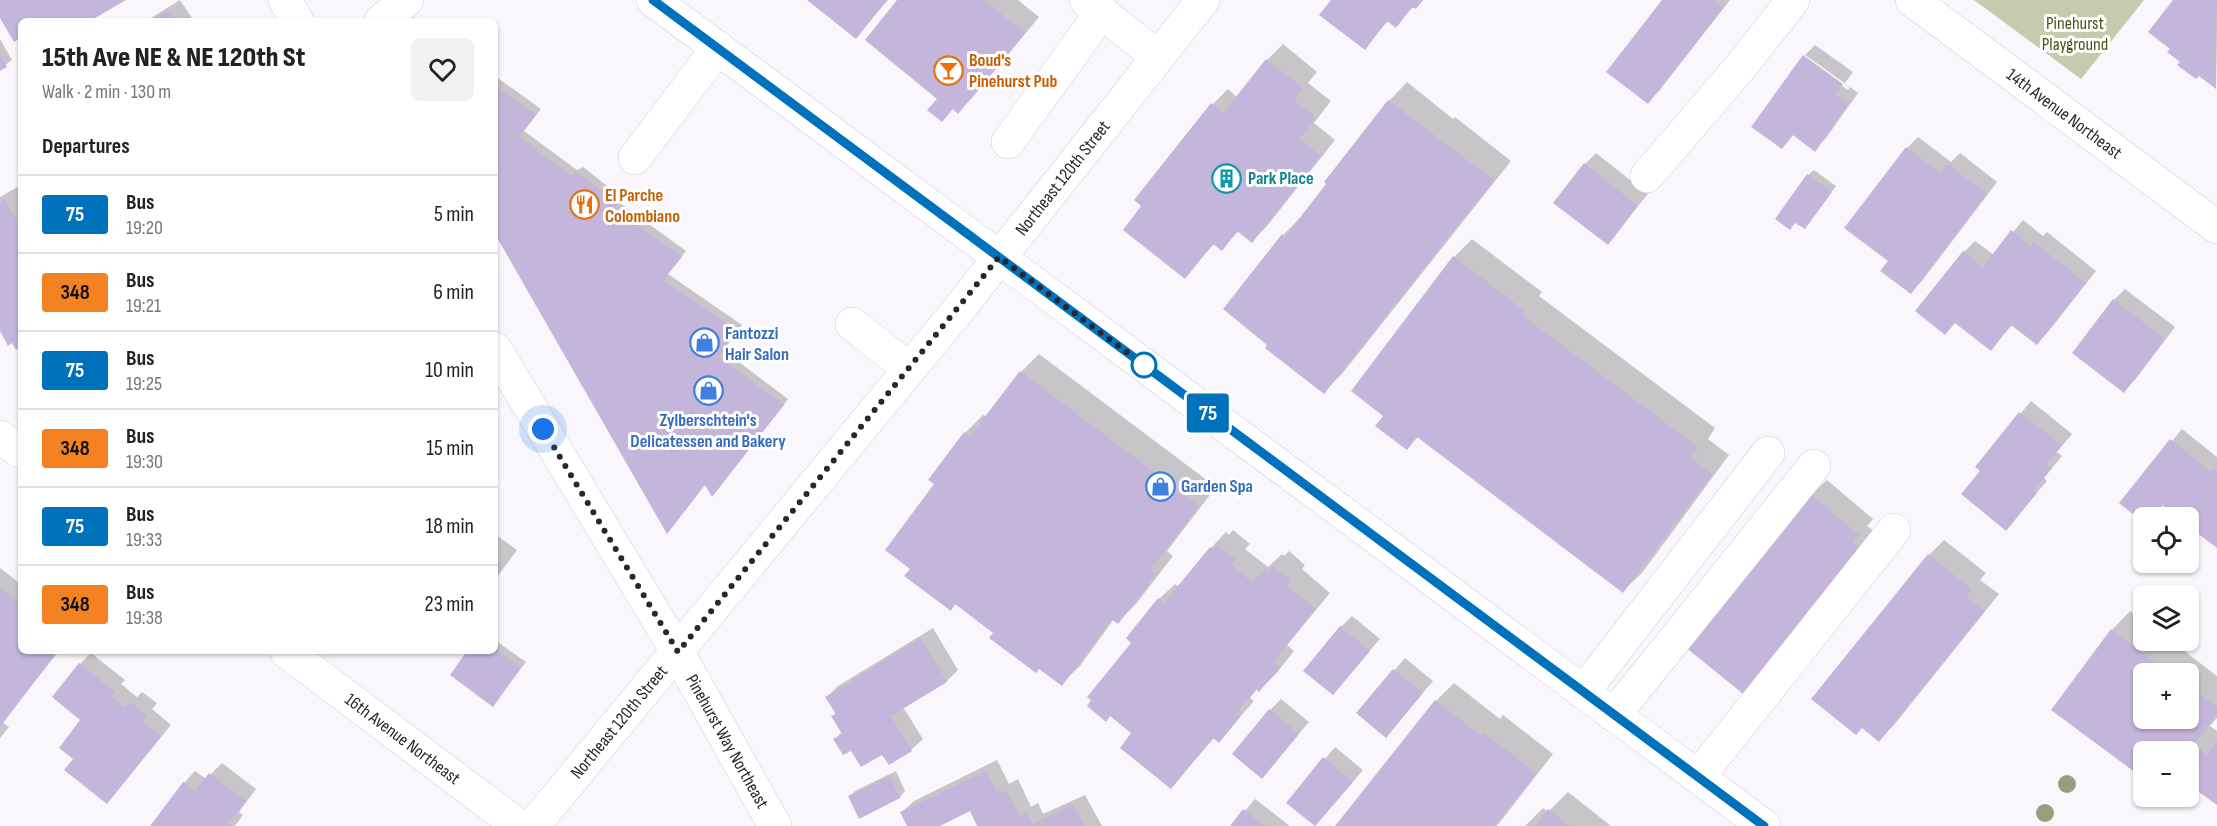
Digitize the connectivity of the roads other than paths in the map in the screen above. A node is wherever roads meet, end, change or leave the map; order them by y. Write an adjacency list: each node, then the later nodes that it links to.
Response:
1 (285, 0): 8 (street)
2 (407, 0): 9 (street)
3 (653, 0): 10 (street)
4 (1203, 0): 11 (street, Northeast 120th Street)
5 (1793, 0): 14 (street)
6 (1912, 0): 15 (street, 14th Avenue Northeast)
7 (1094, 6): 11 (street); 12 (street)
8 (295, 18)
9 (385, 18)
10 (718, 48): 13 (street); 16 (street)
11 (1158, 57): 16 (street, Northeast 120th Street)
12 (1008, 142)
13 (635, 158)
14 (1647, 176)
15 (2217, 227)
16 (999, 257): 19 (street, Northeast 120th Street); 27 (street)
17 (852, 324): 19 (street)
18 (498, 354): 25 (street, Pinehurst Way Northeast)
19 (909, 369): 25 (street, Northeast 120th Street)
20 (0, 437): 21 (street)
21 (18, 451)
22 (1768, 453): 27 (street)
23 (1814, 466): 28 (street)
24 (1894, 530): 29 (street)
25 (678, 652): 31 (street, Northeast 120th Street); 32 (street, Pinehurst Way Northeast)
26 (290, 654): 30 (street, 16th Avenue Northeast)
27 (1583, 692): 28 (street)
28 (1614, 716): 29 (street)
29 (1698, 777): 33 (street)
30 (519, 826)
31 (533, 826)
32 (775, 826)
33 (1764, 826)

